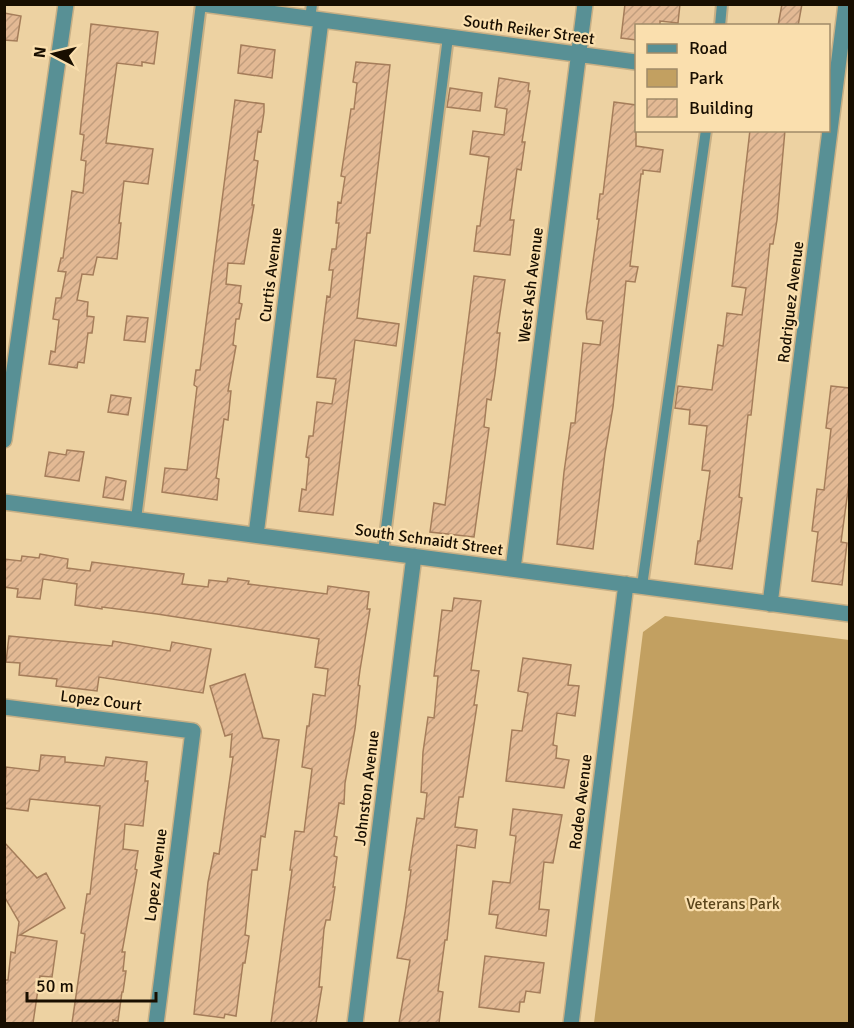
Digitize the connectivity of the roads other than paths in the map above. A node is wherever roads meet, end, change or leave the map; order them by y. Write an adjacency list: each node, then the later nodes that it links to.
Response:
1 (66, 4): 13 (street)
2 (202, 4): 6 (street, South Reiker Street); 15 (lane)
3 (585, 4): 9 (street, West Ash Avenue)
4 (722, 4): 7 (lane)
5 (846, 4): 11 (street, Rodriguez Avenue)
6 (314, 14): 8 (street, South Reiker Street); 16 (street, Curtis Avenue)
7 (720, 24)
8 (448, 37): 9 (street, South Reiker Street); 17 (lane)
9 (578, 55): 10 (street, South Reiker Street); 19 (street, West Ash Avenue)
10 (635, 62)
11 (838, 89): 22 (street, Rodriguez Avenue)
12 (706, 132): 21 (lane)
13 (4, 440)
14 (4, 502): 15 (street, South Schnaidt Street)
15 (136, 519): 16 (street, South Schnaidt Street)
16 (256, 535): 17 (street, South Schnaidt Street)
17 (383, 552): 18 (street, South Schnaidt Street)
18 (414, 556): 19 (street, South Schnaidt Street); 27 (street, Johnston Avenue)
19 (513, 569): 20 (street, South Schnaidt Street)
20 (626, 584): 21 (street, South Schnaidt Street); 28 (street, Rodeo Avenue)
21 (642, 586): 22 (street, South Schnaidt Street)
22 (770, 604): 23 (street, South Schnaidt Street)
23 (849, 614)
24 (4, 707): 25 (street, Lopez Court)
25 (193, 731): 26 (street, Lopez Avenue)
26 (156, 1023)
27 (355, 1023)
28 (571, 1023)

